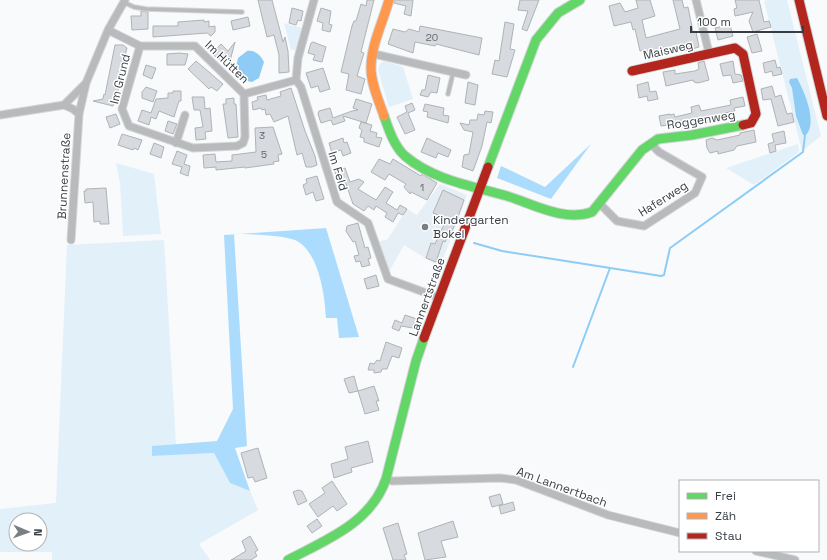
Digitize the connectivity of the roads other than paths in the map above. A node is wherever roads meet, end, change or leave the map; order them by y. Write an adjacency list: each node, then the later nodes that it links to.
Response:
1 (314, 0): 15 (street)
2 (389, 0): 11 (street, Roggenweg)
3 (580, 0): 26 (street, Lannertstraße)
4 (696, 0): 10 (street)
5 (799, 0): 23 (street)
6 (124, 1): 7 (lane); 8 (street, Brunnenstraße)
7 (242, 12)
8 (108, 30): 9 (street, Im Grund); 16 (street, Brunnenstraße)
9 (140, 46): 17 (street, Im Hütten); 24 (street, Im Grund)
10 (709, 53): 12 (street, Maisweg); 25 (street, Roggenweg)
11 (374, 54): 13 (street); 26 (street, Roggenweg)
12 (632, 71)
13 (453, 73): 14 (street); 18 (lane)
14 (466, 75)
15 (296, 80): 17 (street, Im Hütten); 29 (street, Im Feld)
16 (86, 83): 19 (street, Brunnenstraße); 20 (street, Brunnenstraße)
17 (244, 94): 24 (street, Im Grund)
18 (448, 94)
19 (64, 105): 20 (street); 21 (street)
20 (79, 114): 28 (street, Brunnenstraße)
21 (0, 115)
22 (185, 115): 24 (street)
23 (827, 116)
24 (176, 143)
25 (652, 145): 27 (street, Roggenweg); 27 (street, Haferweg)
26 (481, 189): 27 (street, Roggenweg); 29 (street, Lannertstraße)
27 (599, 203)
28 (71, 240)
29 (440, 298): 30 (street, Lannertstraße)
30 (386, 479): 31 (street, Am Lannertbach); 33 (street, Lannertstraße)
31 (679, 533)
32 (760, 552): 34 (street)
33 (288, 560)
34 (795, 560)

